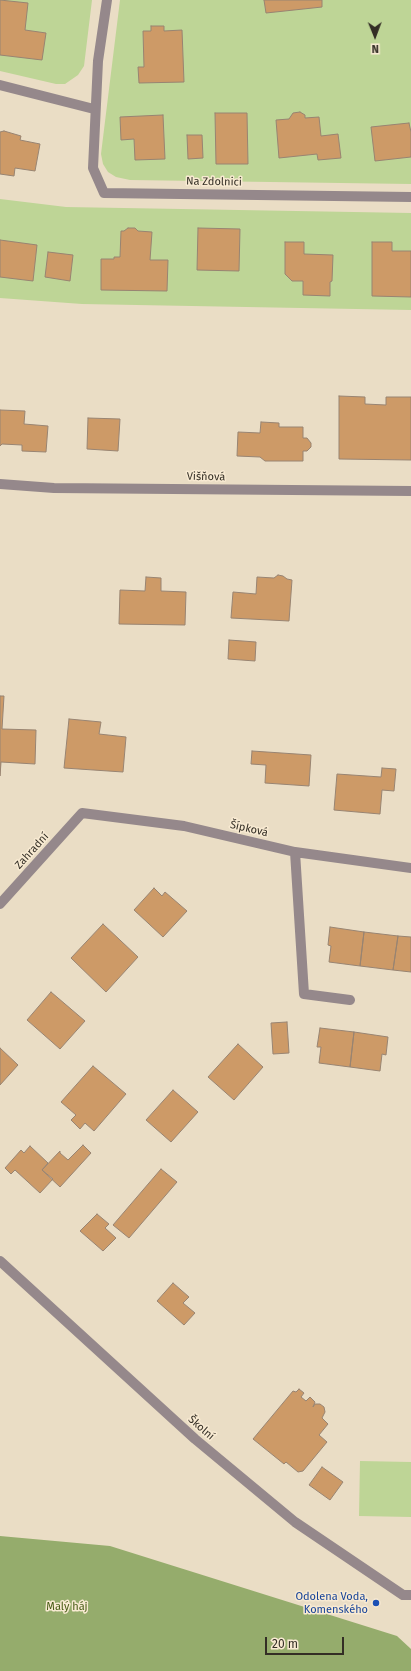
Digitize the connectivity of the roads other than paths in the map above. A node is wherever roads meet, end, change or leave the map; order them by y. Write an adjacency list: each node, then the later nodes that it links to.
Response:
1 (107, 0): 3 (street, Na Zdolnici)
2 (0, 85): 3 (street)
3 (94, 109): 4 (street, Na Zdolnici)
4 (411, 197)
5 (0, 484): 6 (street, Višňová)
6 (411, 491)
7 (82, 813): 8 (street, Šípková); 10 (street, Zahradní)
8 (295, 852): 9 (street, Šípková); 11 (street)
9 (411, 868)
10 (0, 904)
11 (350, 1000)
12 (0, 1260): 13 (street, Školní)
13 (407, 1595)

